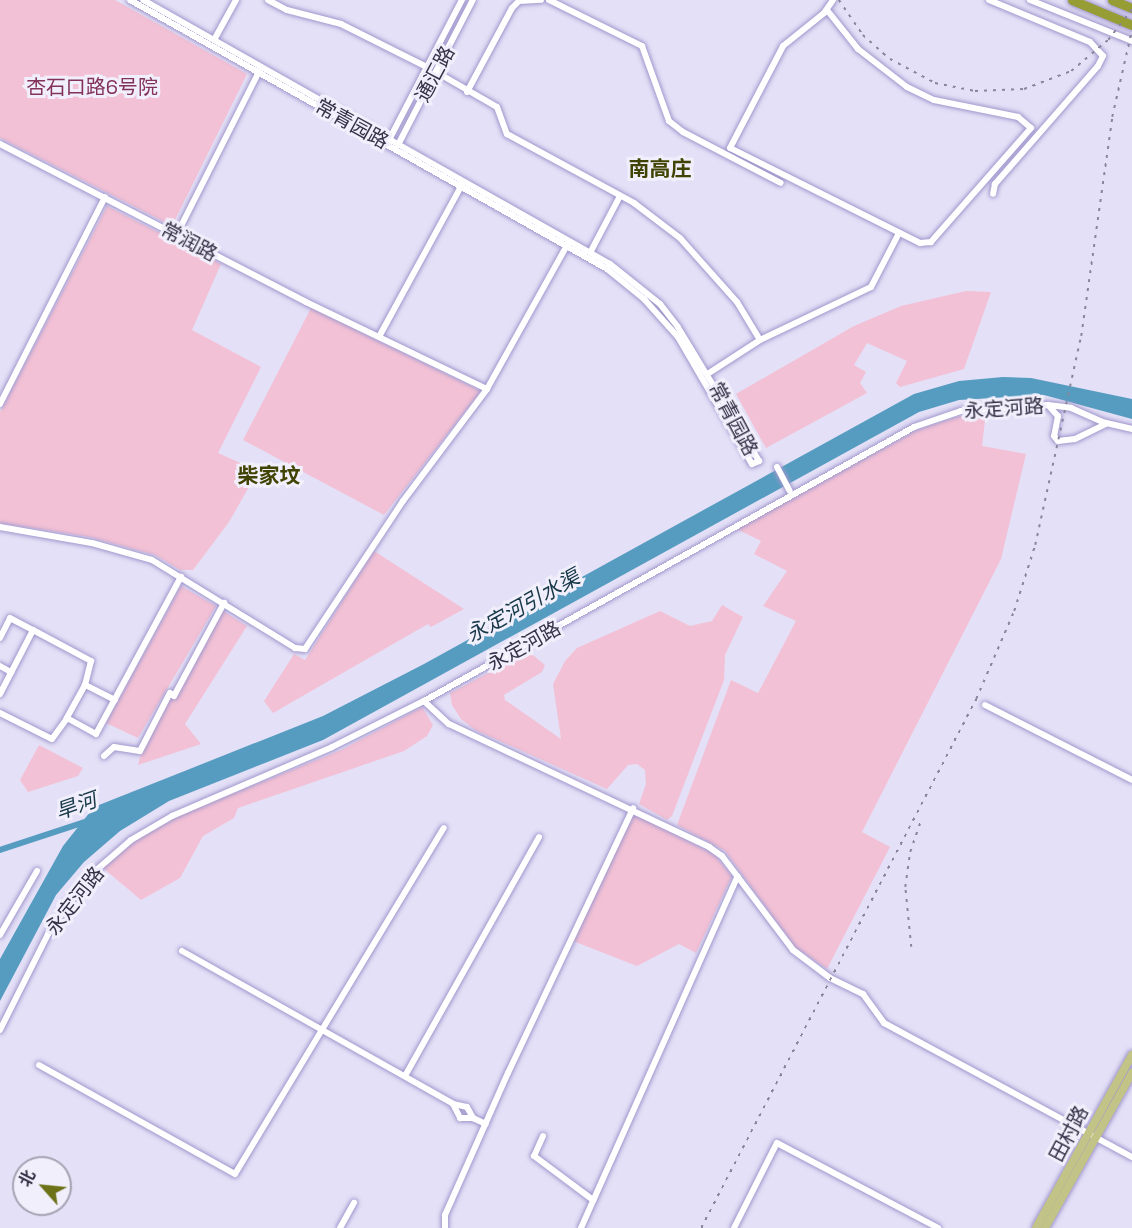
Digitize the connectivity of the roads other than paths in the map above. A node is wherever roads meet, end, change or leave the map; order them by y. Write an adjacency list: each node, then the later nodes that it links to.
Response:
1 (130, 0): 20 (street, 常青园路)
2 (143, 0): 17 (street, 常青园路)
3 (236, 0): 17 (street)
4 (268, 0): 19 (street)
5 (462, 0): 19 (street, 通汇路)
6 (473, 0): 21 (street, 通汇路)
7 (541, 0): 22 (street)
8 (549, 0): 27 (street)
9 (833, 0): 15 (street)
10 (989, 0): 28 (street)
11 (1030, 0): 18 (street)
12 (1072, 0): 16 (highway)
13 (1112, 0): 14 (highway)
14 (1132, 8)
15 (827, 10): 31 (street); 31 (street)
16 (1132, 25)
17 (214, 40): 23 (street, 常青园路)
18 (1132, 41)
19 (427, 67): 23 (street, 通汇路)
20 (259, 72): 23 (street, 常青园路); 32 (street)
21 (436, 72): 22 (street); 25 (street, 通汇路)
22 (467, 92): 30 (street)
23 (388, 141): 25 (street, 常青园路)
24 (0, 144): 29 (street, 常润路)
25 (398, 146): 26 (street, 常青园路)
26 (463, 182): 33 (street, 常青园路); 34 (street, 常青园路); 35 (street)
27 (782, 183)
28 (993, 194)
29 (105, 197): 32 (street, 常润路); 39 (street)
30 (619, 198): 34 (street); 36 (street)
31 (899, 233): 36 (street)
32 (176, 236): 35 (street, 常润路)
33 (567, 245): 37 (street, 常青园路); 38 (street)
34 (591, 251): 37 (street, 常青园路)
35 (380, 336): 38 (street, 常润路)
36 (760, 340): 37 (street)
37 (709, 373)
38 (487, 389): 47 (street)
39 (0, 405)
40 (1047, 405): 41 (street, 永定河路); 41 (street); 55 (street, 永定河路)
41 (1110, 424): 42 (street, 永定河路)
42 (1132, 429)
43 (777, 466): 44 (street)
44 (790, 491)
45 (0, 527): 46 (street)
46 (181, 577): 47 (street); 54 (street)
47 (224, 603): 59 (street)
48 (33, 630): 49 (street); 51 (street); 52 (street)
49 (0, 638)
50 (0, 666): 51 (street)
51 (11, 672): 53 (street)
52 (85, 685): 54 (street); 58 (street)
53 (0, 694)
54 (115, 700): 58 (street)
55 (424, 701): 61 (street); 68 (street, 永定河路)
56 (985, 705): 60 (street)
57 (0, 713): 58 (street)
58 (67, 718)
59 (104, 756)
60 (1132, 780)
61 (633, 808): 65 (street); 76 (street)
62 (444, 828): 69 (street)
63 (539, 837): 73 (street)
64 (37, 871): 66 (street)
65 (738, 876): 78 (street); 80 (street)
66 (0, 935)
67 (182, 951): 69 (street)
68 (0, 1030)
69 (323, 1031): 71 (street); 73 (street)
70 (1132, 1055): 78 (main road, 田村路)
71 (39, 1065)
72 (1132, 1073): 78 (main road, 田村路)
73 (405, 1076): 74 (street)
74 (453, 1104): 75 (street); 75 (street)
75 (473, 1118): 76 (street)
76 (486, 1124): 83 (street)
77 (543, 1136): 80 (street)
78 (1092, 1136): 79 (street); 87 (main road, 田村路); 88 (main road, 田村路)
79 (1132, 1157)
80 (593, 1200): 84 (street)
81 (354, 1203): 82 (street)
82 (340, 1228)
83 (445, 1228)
84 (581, 1228)
85 (734, 1228): 86 (street)
86 (938, 1228)
87 (1036, 1228)
88 (1045, 1228)

